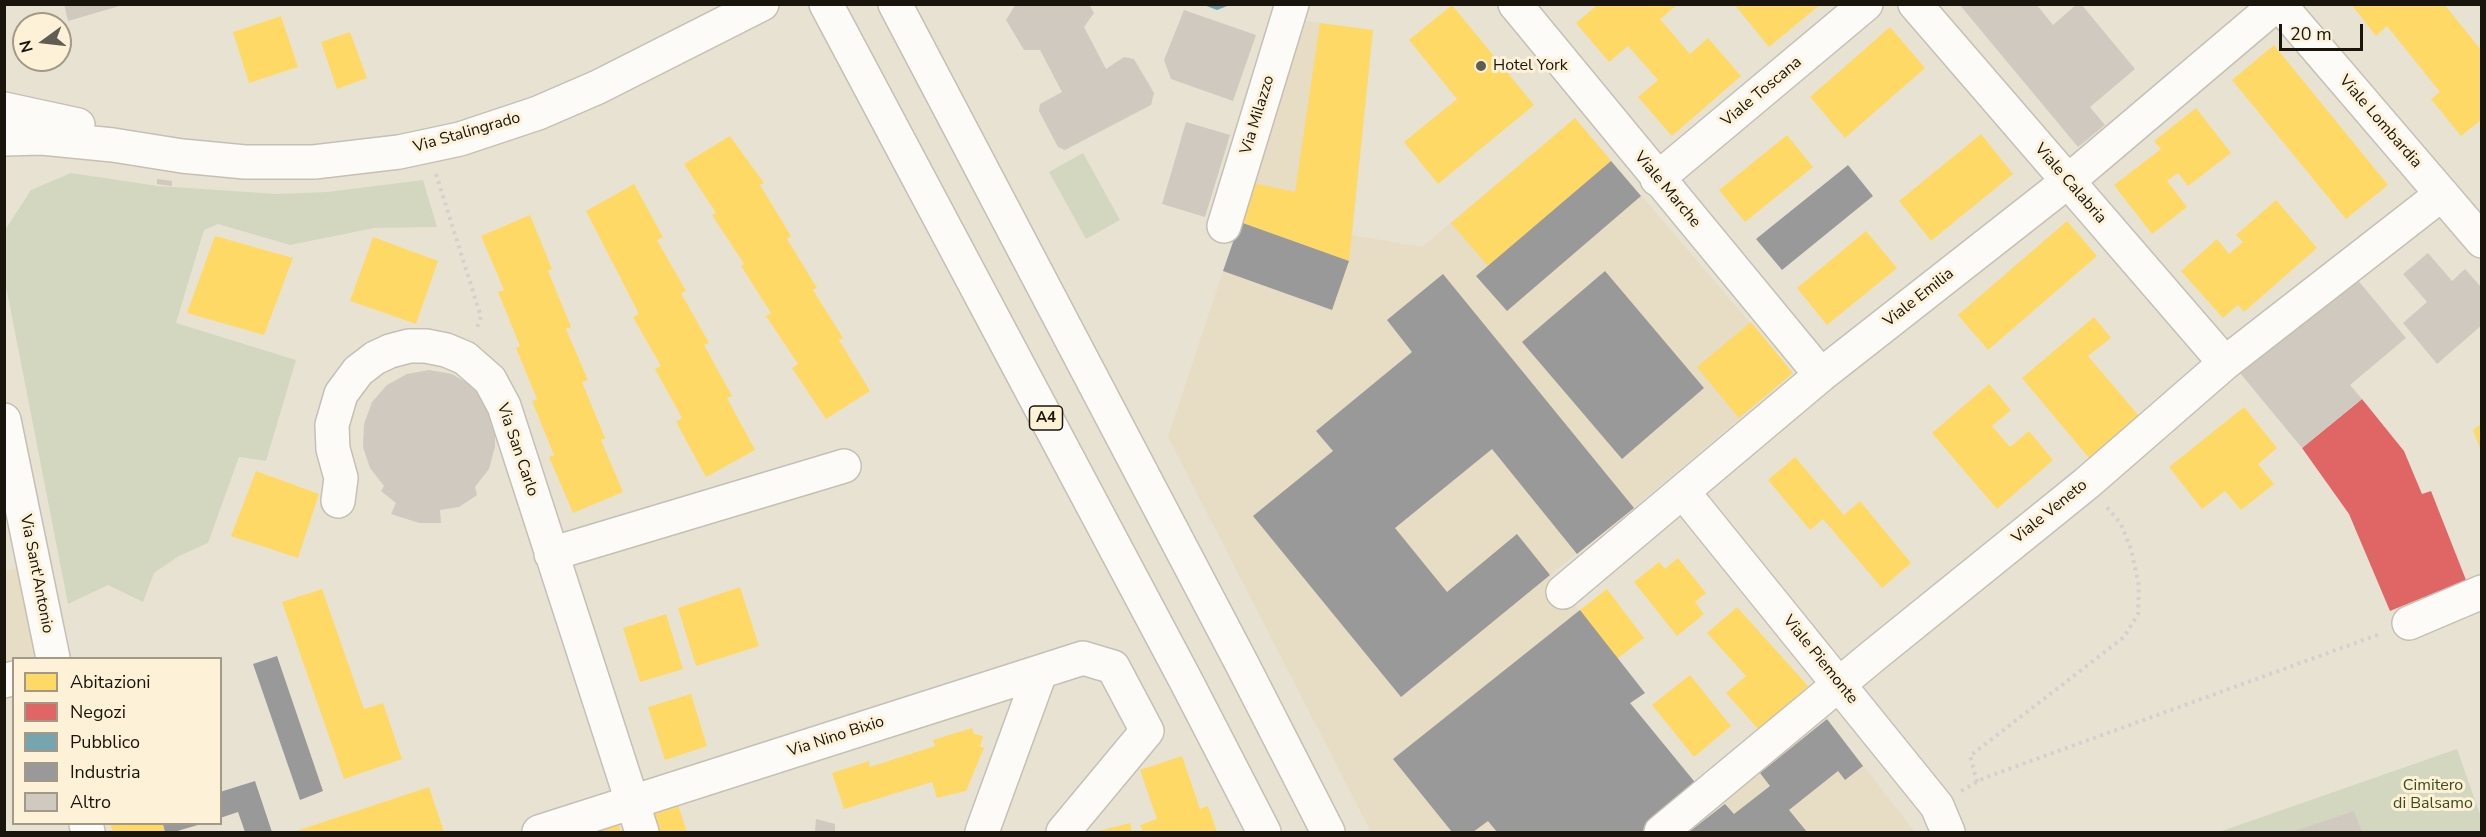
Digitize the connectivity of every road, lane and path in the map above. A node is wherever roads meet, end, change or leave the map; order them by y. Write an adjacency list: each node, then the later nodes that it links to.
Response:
1 (762, 4): 11 (main road, Via Stalingrado)
2 (826, 4): 39 (main road, A4)
3 (895, 4): 40 (main road)
4 (1292, 4): 16 (main road, Via Milazzo)
5 (1866, 4): 13 (main road, Viale Toscana)
6 (1915, 4): 14 (main road, Viale Calabria)
7 (2278, 4): 14 (main road, Viale Emilia); 15 (main road, Viale Lombardia)
8 (1525, 8): 13 (main road, Viale Marche)
9 (4, 109): 11 (main road, Via Stalingrado)
10 (4, 139): 11 (main road, Via Stalingrado)
11 (113, 145)
12 (435, 170): 18 (path)
13 (1657, 179): 20 (main road, Viale Marche)
14 (2067, 182): 19 (main road, Viale Calabria); 20 (main road, Viale Emilia)
15 (2442, 194): 17 (main road, Viale Lombardia); 19 (main road, Viale Veneto)
16 (1224, 226)
17 (2481, 241)
18 (465, 358): 25 (main road, Via San Carlo); 26 (main road, Via San Carlo)
19 (2225, 363): 23 (main road, Viale Veneto)
20 (1821, 375): 24 (main road, Viale Emilia)
21 (4, 420): 30 (main road, Via Sant'Antonio)
22 (844, 466): 26 (main road)
23 (2086, 483): 32 (main road, Viale Veneto); 33 (path)
24 (1683, 492): 27 (main road, Viale Emilia); 32 (main road, Viale Piemonte)
25 (338, 501)
26 (551, 554): 34 (main road, Via San Carlo)
27 (1563, 592)
28 (2481, 592): 29 (main road)
29 (2409, 623): 33 (path)
30 (53, 657)
31 (1040, 673): 34 (main road, Via Nino Bixio); 37 (main road); 38 (main road, Via Nino Bixio)
32 (1839, 684): 35 (main road, Viale Piemonte); 41 (main road, Viale Veneto)
33 (1977, 782): 35 (path)
34 (637, 817): 36 (main road, Via Nino Bixio)
35 (1943, 819)
36 (539, 832)
37 (982, 832)
38 (1063, 832)
39 (1264, 832)
40 (1328, 832)
41 (1661, 832)

